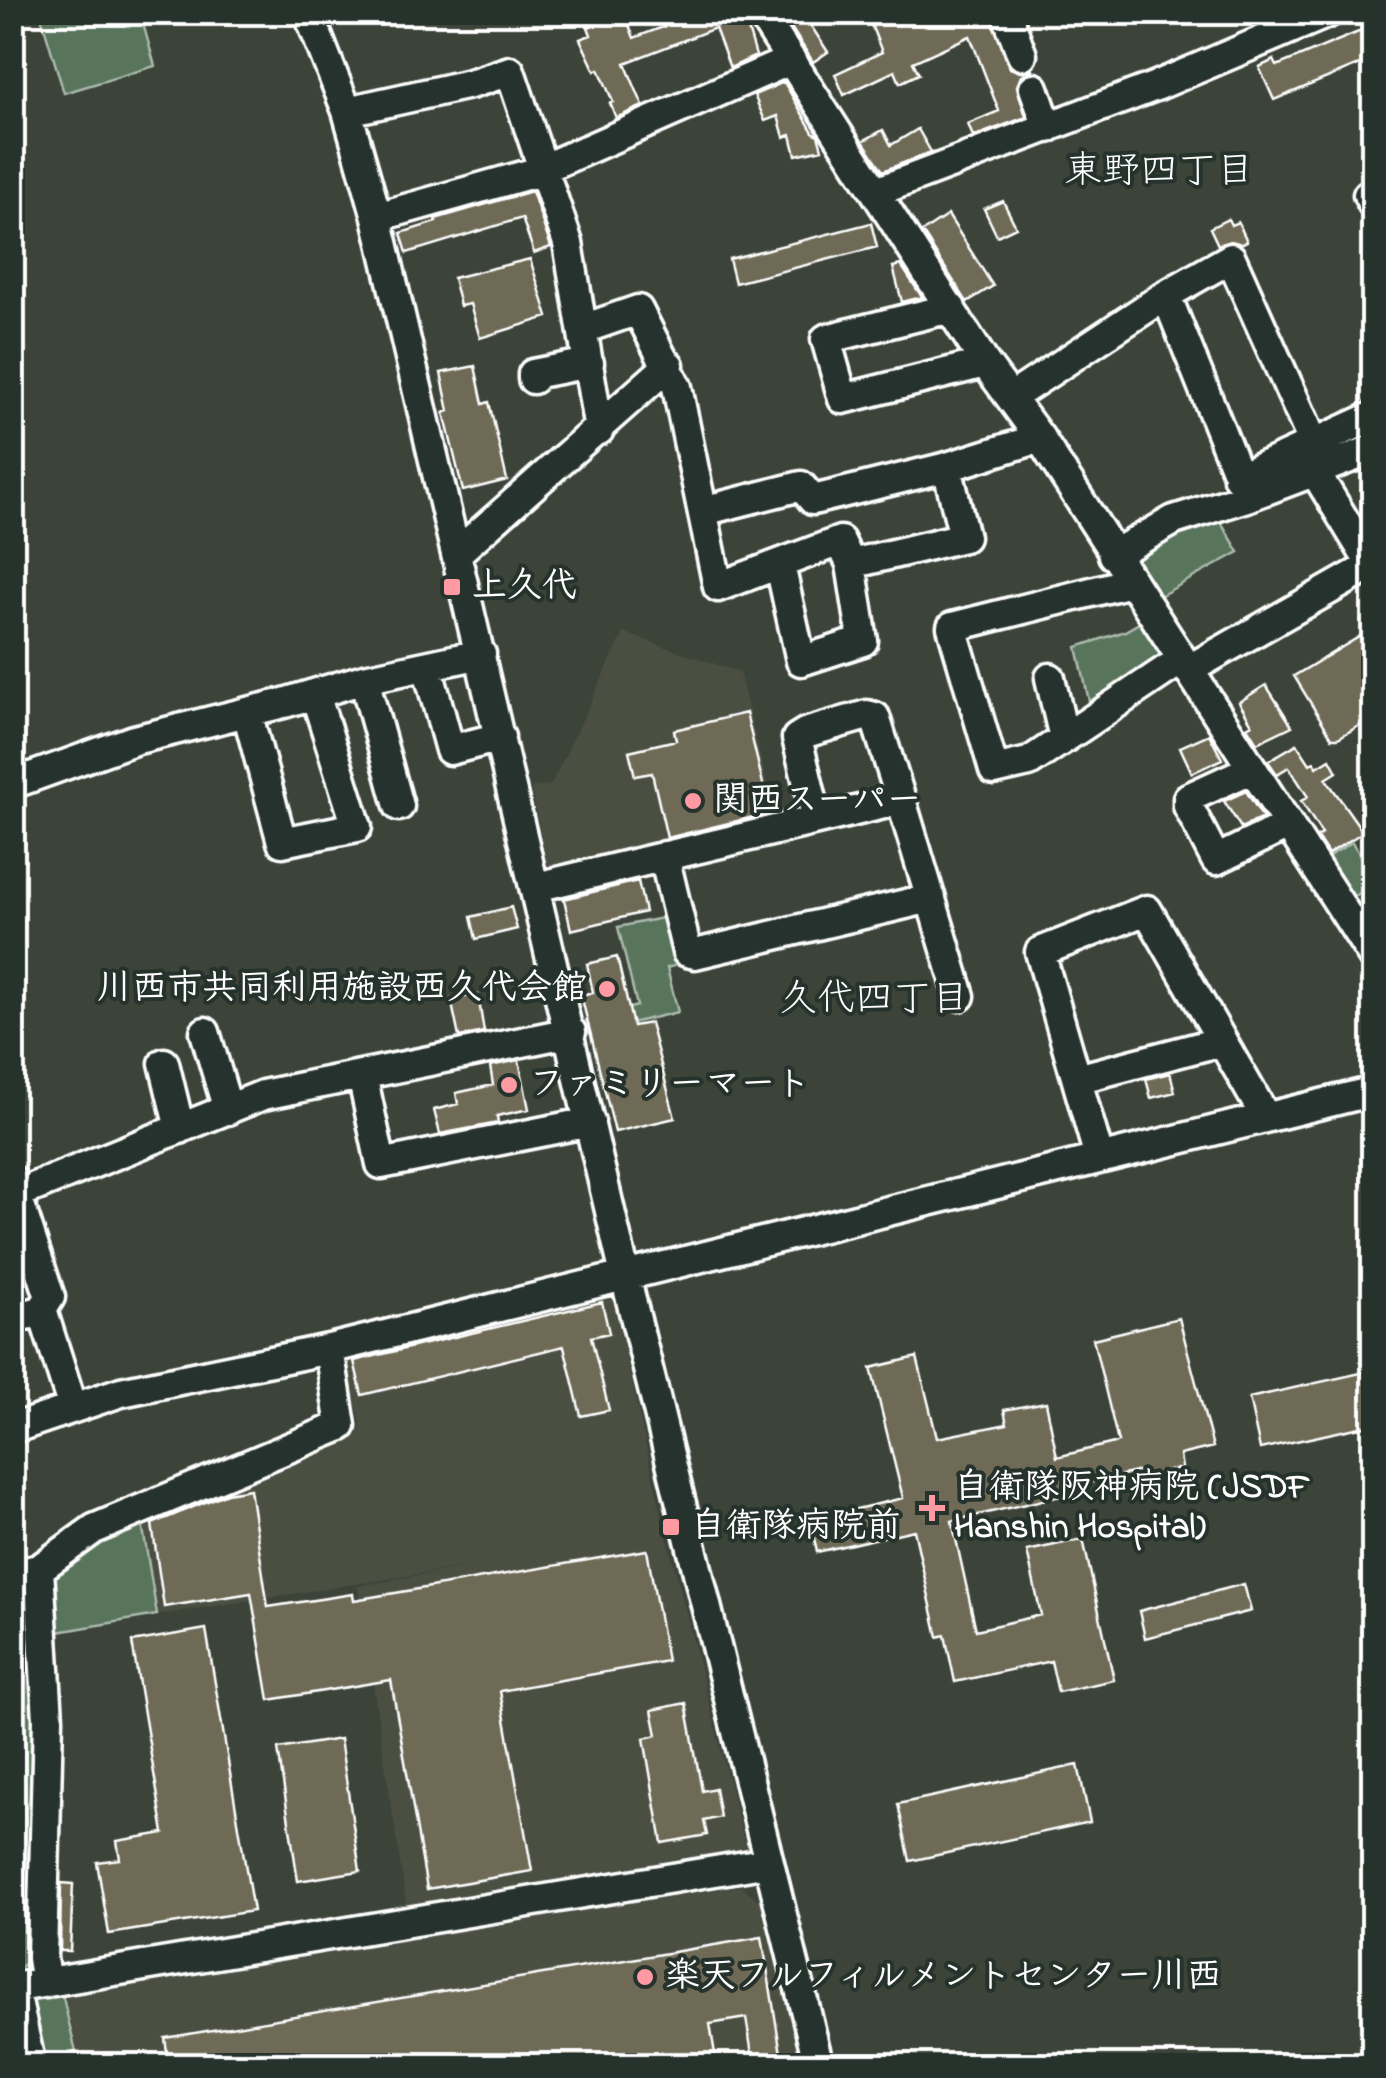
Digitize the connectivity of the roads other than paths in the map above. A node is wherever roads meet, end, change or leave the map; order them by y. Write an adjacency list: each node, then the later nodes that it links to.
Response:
1 (308, 12): 8 (street)
2 (1006, 12): 5 (street)
3 (1330, 12): 9 (street)
4 (761, 13): 6 (street)
5 (1022, 55)
6 (791, 60): 10 (street); 11 (street)
7 (1034, 88): 9 (street)
8 (347, 112): 10 (street); 14 (street)
9 (1048, 128): 11 (street)
10 (541, 169): 14 (street); 17 (street)
11 (876, 192): 16 (street)
12 (1374, 192): 13 (street)
13 (1374, 206)
14 (376, 216): 31 (street)
15 (1166, 295): 22 (street); 27 (street); 29 (street)
16 (951, 308): 19 (street); 19 (street)
17 (583, 329): 18 (street); 20 (street)
18 (589, 362): 21 (street); 24 (street)
19 (986, 364): 22 (street)
20 (668, 365): 24 (street); 30 (street)
21 (533, 375)
22 (1012, 397): 25 (street)
23 (1374, 416): 27 (street)
24 (599, 430): 31 (street)
25 (1040, 438): 28 (street); 32 (street)
26 (1374, 449): 27 (street)
27 (1314, 458): 29 (street); 35 (street)
28 (948, 466): 30 (street); 33 (street)
29 (1243, 488): 32 (street)
30 (702, 511): 34 (street)
31 (456, 554): 37 (street)
32 (1113, 555): 36 (street)
33 (851, 564): 34 (street); 34 (street)
34 (780, 565)
35 (1373, 566): 38 (street)
36 (1131, 582): 38 (street); 45 (street)
37 (481, 654): 39 (street); 44 (street)
38 (1184, 665): 45 (street); 46 (street)
39 (428, 666): 41 (street); 44 (street)
40 (1050, 678): 45 (street)
41 (364, 679): 42 (street); 49 (street)
42 (315, 694): 43 (street); 43 (street)
43 (247, 712): 47 (street)
44 (500, 737): 53 (street)
45 (1064, 738)
46 (1252, 769): 51 (street); 51 (street)
47 (12, 784)
48 (901, 800): 50 (street); 50 (street); 54 (street)
49 (398, 806)
50 (818, 820): 52 (street)
51 (1288, 825): 55 (street)
52 (664, 856): 53 (street); 54 (street)
53 (536, 887): 58 (street)
54 (931, 898): 56 (street)
55 (1374, 958)
56 (960, 996)
57 (205, 1032): 64 (street)
58 (571, 1032): 61 (street); 66 (street)
59 (1222, 1041): 62 (street); 62 (street); 65 (street)
60 (164, 1063): 67 (street)
61 (362, 1076): 64 (street); 66 (street)
62 (1076, 1079): 68 (street)
63 (1374, 1091): 65 (street)
64 (228, 1110): 67 (street)
65 (1265, 1116): 68 (street)
66 (590, 1122): 70 (street)
67 (180, 1129): 69 (street)
68 (1099, 1157): 70 (street)
69 (14, 1190): 71 (street)
70 (626, 1275): 73 (street); 77 (street)
71 (42, 1310): 72 (street); 74 (street)
72 (12, 1320)
73 (329, 1348): 74 (street); 76 (street)
74 (73, 1408): 75 (street)
75 (12, 1429)
76 (26, 1572): 78 (street)
77 (769, 1862): 78 (street); 81 (street)
78 (46, 1982): 79 (street)
79 (13, 1988): 80 (street)
80 (32, 2066)
81 (818, 2066)

